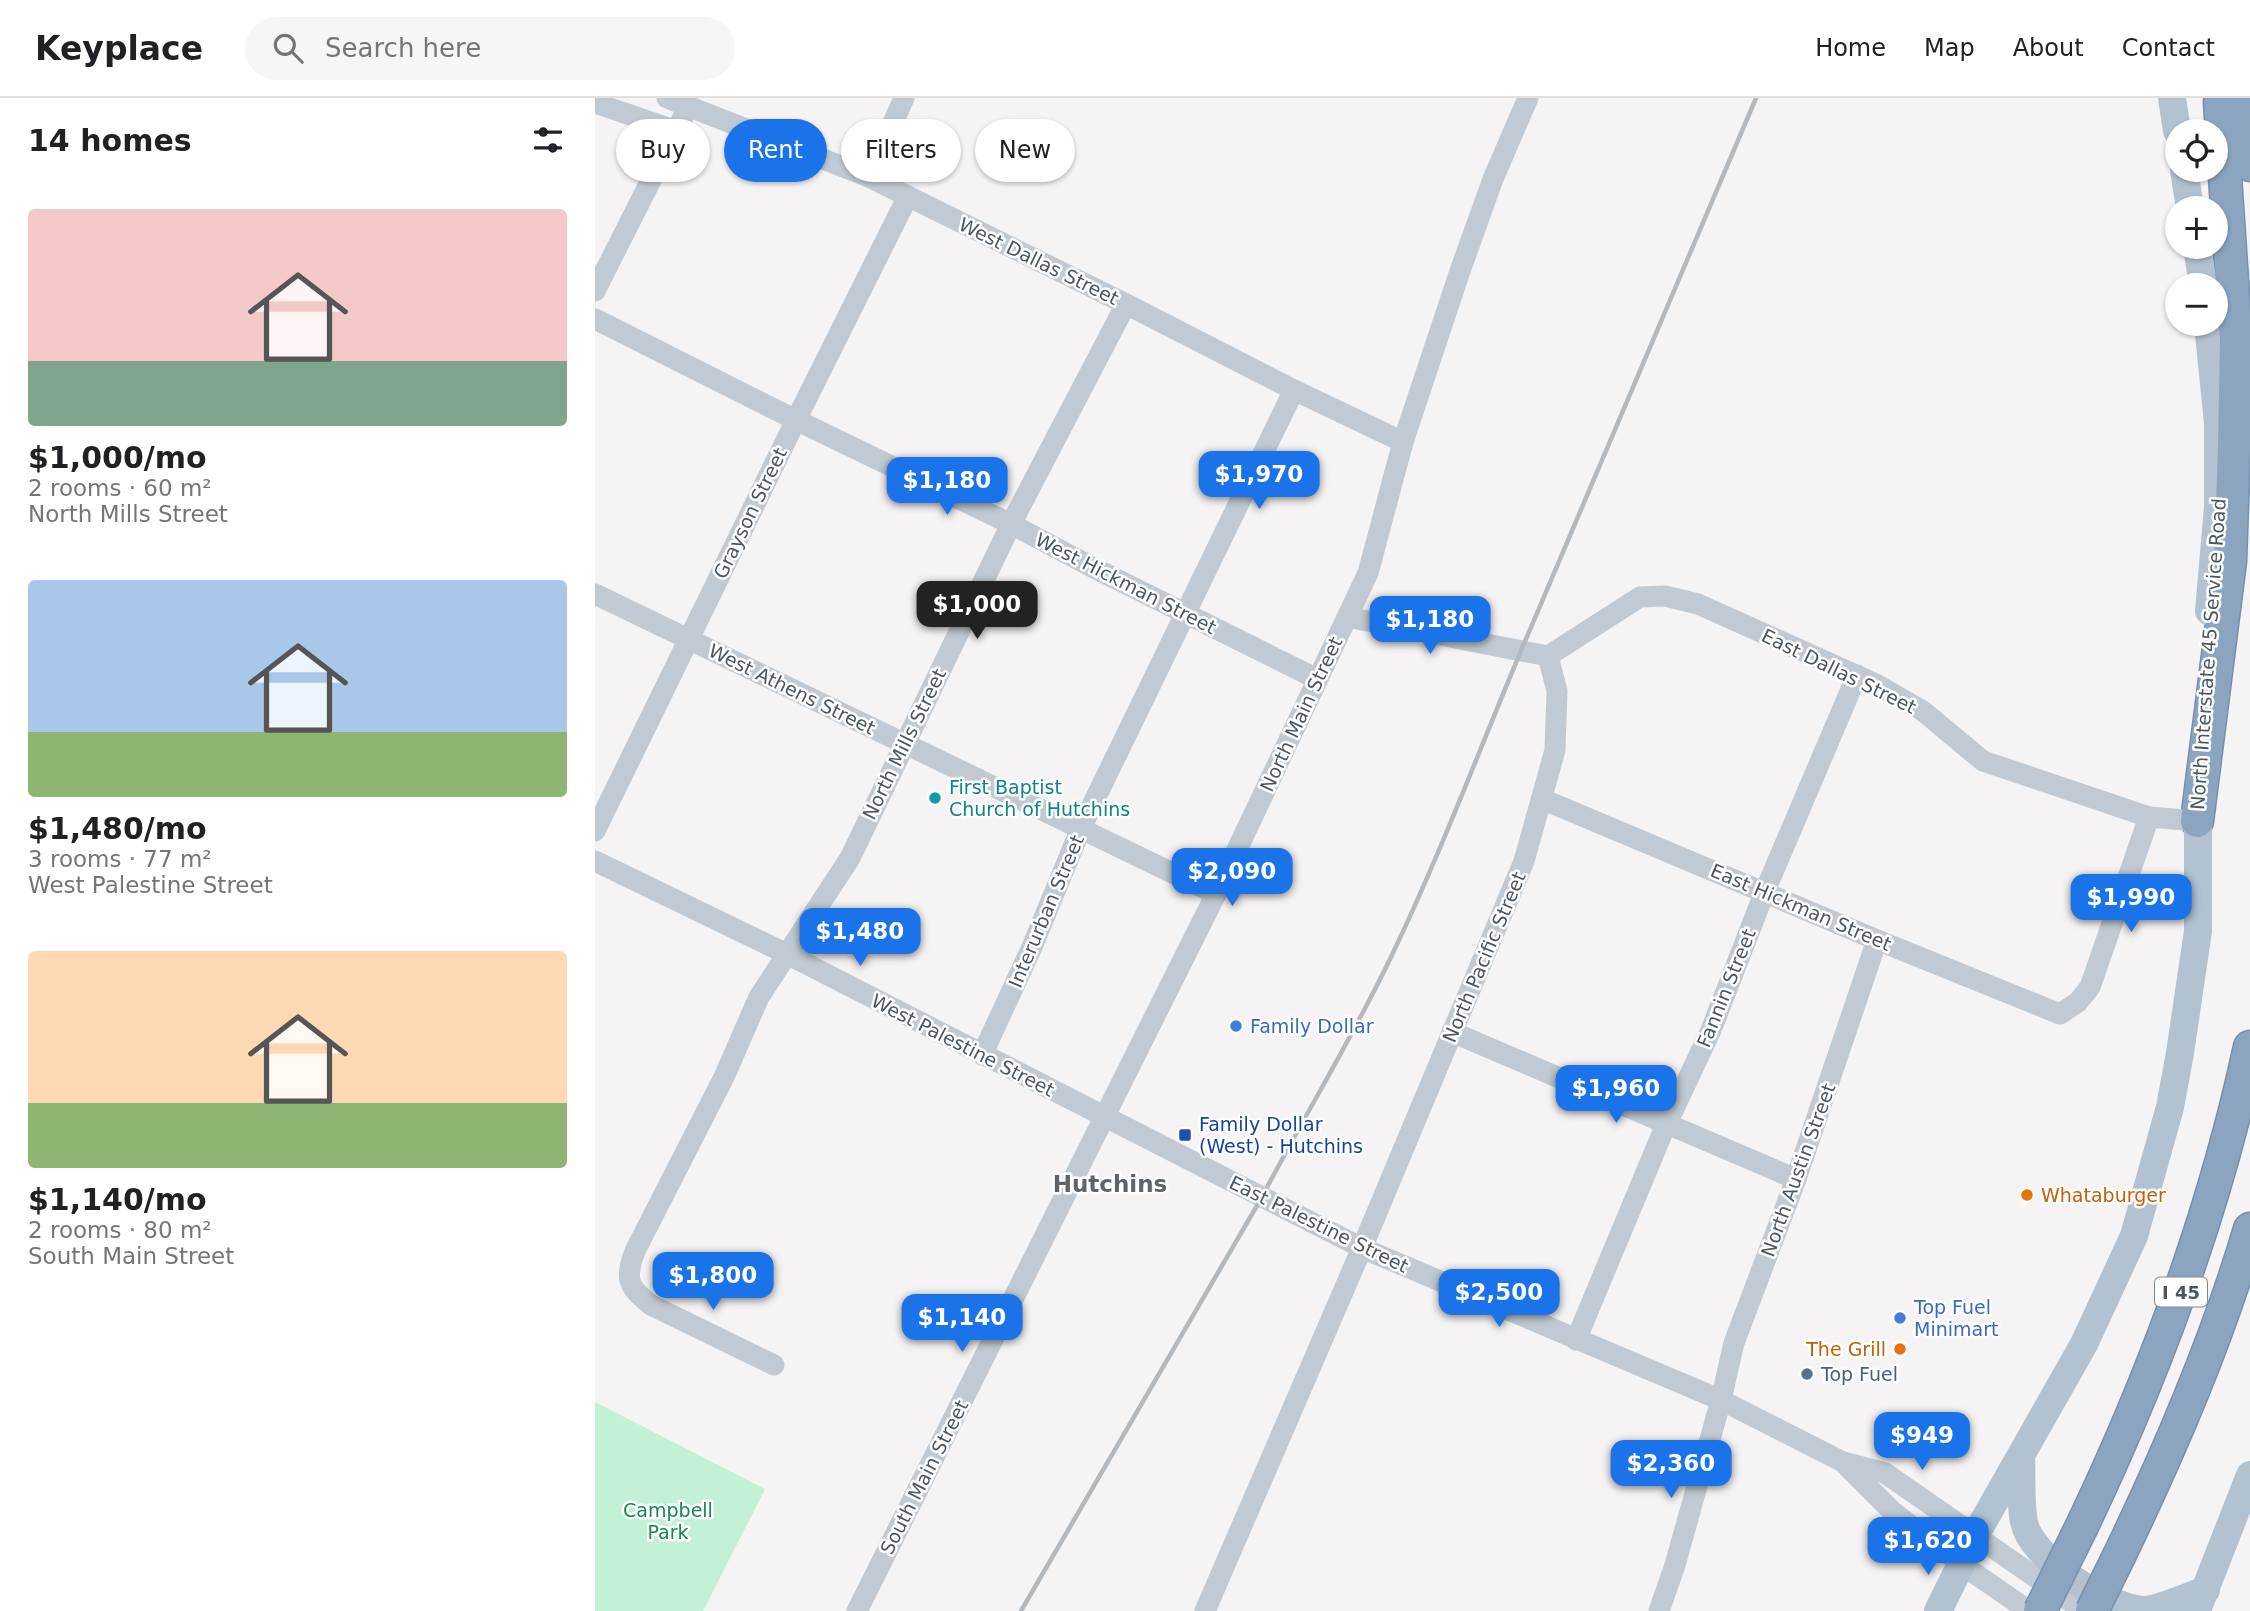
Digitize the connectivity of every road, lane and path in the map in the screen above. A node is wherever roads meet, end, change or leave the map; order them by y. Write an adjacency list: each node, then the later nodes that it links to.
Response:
1 (667, 98): 8 (street, West Dallas Street)
2 (904, 98): 11 (street)
3 (1528, 98): 24 (street, North Main Street)
4 (2172, 98): 12 (main road)
5 (2222, 98): 36 (highway)
6 (2239, 98): 13 (highway)
7 (595, 103): 9 (street)
8 (688, 107): 10 (street); 14 (street, West Dallas Street)
9 (642, 119)
10 (682, 119)
11 (895, 119)
12 (2175, 119)
13 (2250, 165)
14 (841, 166)
15 (651, 182): 18 (street)
16 (879, 182): 17 (street, West Dallas Street)
17 (908, 197): 19 (street, West Dallas Street); 23 (street, Grayson Street)
18 (595, 291)
19 (1126, 304): 22 (street, West Dallas Street); 25 (street, North Mills Street)
20 (595, 319): 23 (street, West Hickman Street)
21 (2209, 336): 36 (main road, North Interstate 45 Service Road)
22 (1294, 390): 24 (street, West Dallas Street); 27 (street, Interurban Street)
23 (796, 420): 25 (street, West Hickman Street); 29 (street, Grayson Street)
24 (1403, 442): 28 (street, North Main Street)
25 (1011, 524): 27 (street, West Hickman Street); 33 (street, North Mills Street)
26 (595, 594): 29 (street, West Athens Street)
27 (1184, 613): 32 (street, West Hickman Street); 37 (street, Interurban Street)
28 (1347, 617): 30 (street); 32 (street, North Main Street)
29 (689, 639): 33 (street, West Athens Street); 38 (street, Grayson Street)
30 (1548, 656): 31 (street, East Dallas Street); 34 (street, North Pacific Street)
31 (1857, 675): 35 (street, East Dallas Street); 40 (street, Fannin Street)
32 (1317, 680): 41 (street, North Main Street)
33 (904, 744): 37 (street, West Athens Street); 43 (street, North Mills Street)
34 (1542, 799): 40 (street, East Hickman Street); 44 (street, North Pacific Street)
35 (2149, 817): 36 (street, East Dallas Street); 42 (street, East Hickman Street)
36 (2197, 821): 55 (main road, North Interstate 45 Service Road)
37 (1081, 828): 41 (street, West Athens Street); 46 (street, Interurban Street)
38 (595, 831)
39 (595, 861): 43 (street, West Palestine Street)
40 (1765, 891): 42 (street, East Hickman Street); 48 (street, Fannin Street)
41 (1216, 894): 47 (street, North Main Street)
42 (1877, 940): 49 (street, North Austin Street)
43 (787, 954): 46 (street, West Palestine Street); 53 (street, North Mills Street)
44 (1452, 1032): 48 (street); 51 (street, North Pacific Street)
45 (2250, 1047): 66 (highway, I 45, bridge)
46 (982, 1055): 47 (street, West Palestine Street)
47 (1105, 1117): 51 (street, East Palestine Street); 61 (street, South Main Street)
48 (1667, 1124): 49 (street); 52 (street, Fannin Street)
49 (1796, 1179): 54 (street, North Austin Street)
50 (2250, 1228): 68 (highway, I 45, bridge)
51 (1362, 1248): 52 (street, East Palestine Street); 62 (street, North Pacific Street)
52 (1576, 1340): 54 (street, East Palestine Street)
53 (774, 1366)
54 (1721, 1400): 56 (street, East Palestine Street); 63 (street, North Austin Street)
55 (2021, 1457): 58 (main road, North Interstate 45 Service Road); 60 (main road)
56 (1843, 1462): 58 (street, East Palestine Street); 59 (street, East Palestine Street)
57 (2250, 1475): 60 (main road)
58 (1975, 1536): 59 (main road, North Interstate 45 Service Road); 67 (street, East Palestine Street)
59 (1961, 1564): 64 (main road, North Interstate 45 Service Road); 65 (street, East Palestine Street)
60 (2201, 1600)
61 (857, 1611)
62 (1205, 1611)
63 (1659, 1611)
64 (1938, 1611)
65 (2029, 1611)
66 (2040, 1611)
67 (2084, 1611)
68 (2092, 1611)

